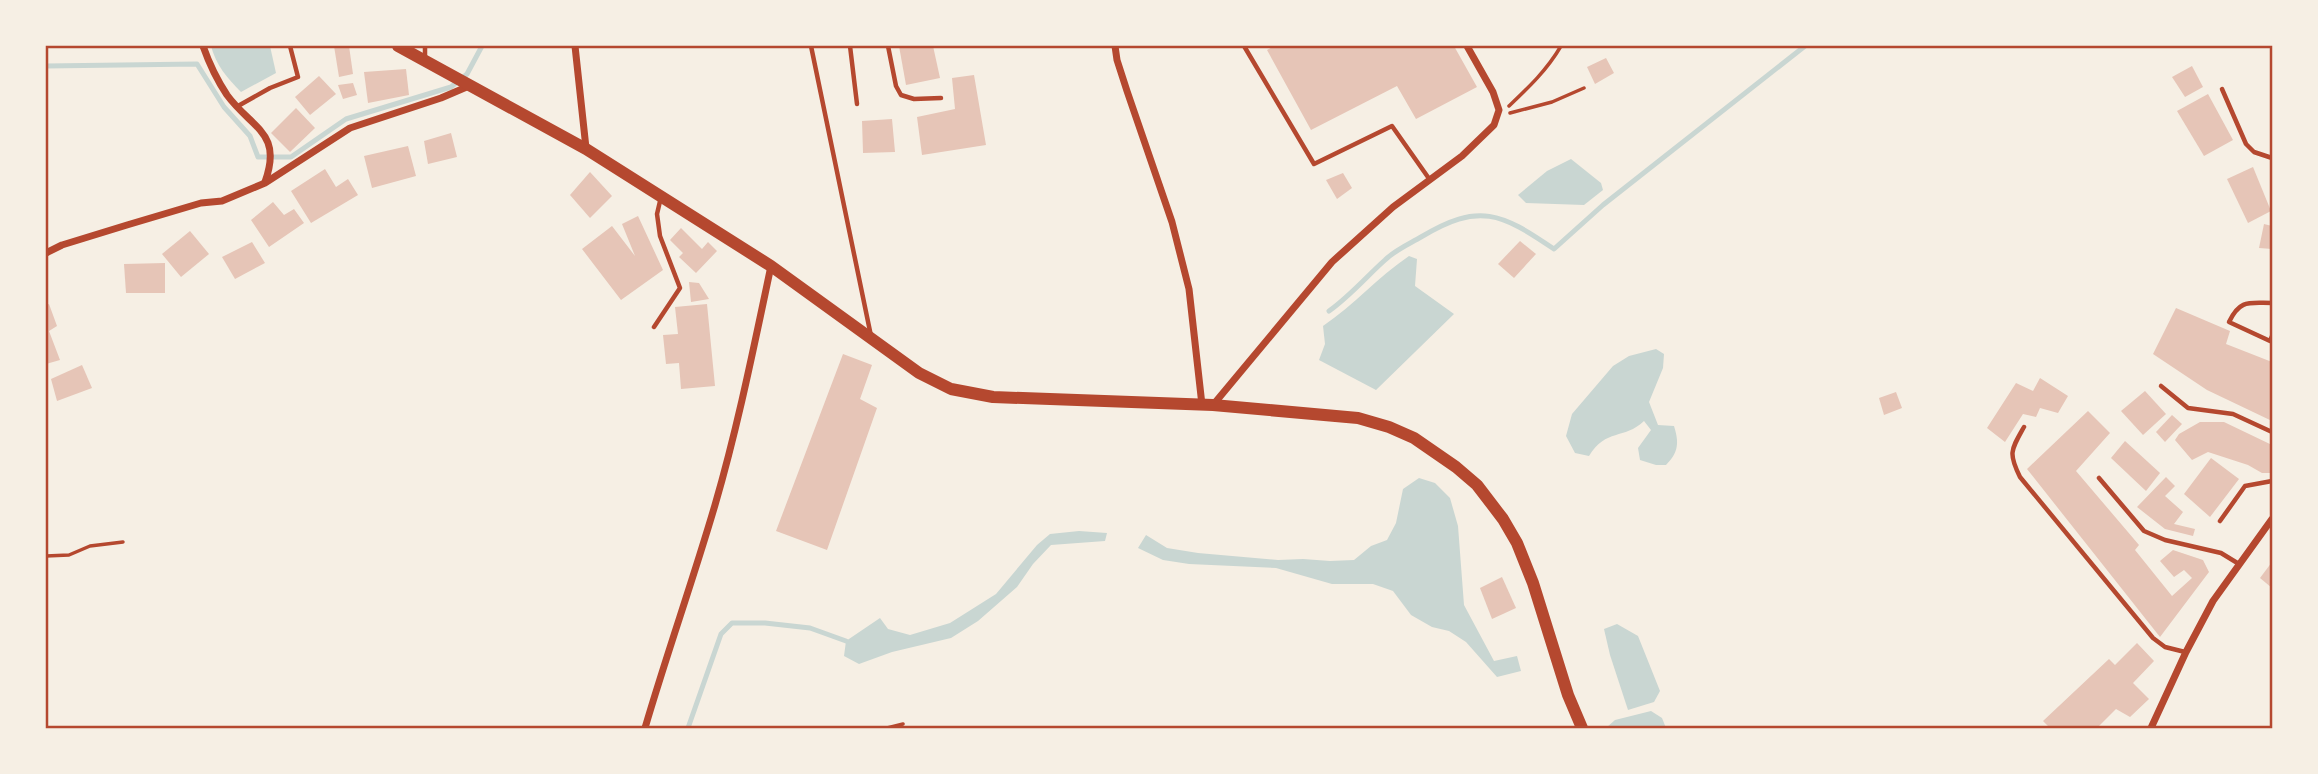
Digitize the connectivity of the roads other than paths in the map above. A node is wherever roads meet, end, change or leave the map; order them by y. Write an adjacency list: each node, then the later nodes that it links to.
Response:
1 (204, 46): 16 (street)
2 (290, 46): 16 (lane)
3 (398, 46): 11 (street)
4 (575, 46): 17 (street)
5 (811, 46): 27 (lane)
6 (850, 46): 15 (lane)
7 (888, 46): 14 (lane)
8 (1115, 46): 29 (street)
9 (1244, 46): 19 (lane)
10 (1467, 46): 19 (street)
11 (425, 52): 12 (street)
12 (470, 86): 17 (street); 20 (street)
13 (2222, 89): 18 (lane)
14 (941, 97)
15 (857, 104)
16 (238, 106): 20 (street)
17 (586, 149): 21 (street)
18 (2273, 158)
19 (1430, 180): 29 (street)
20 (265, 183): 22 (street)
21 (661, 196): 23 (street); 25 (lane)
22 (46, 253)
23 (771, 266): 27 (street); 38 (street)
24 (2273, 303): 26 (lane)
25 (653, 327)
26 (2273, 336)
27 (872, 339): 29 (street)
28 (2161, 386): 31 (lane)
29 (1208, 405): 39 (street)
30 (2024, 427): 37 (lane)
31 (2273, 432)
32 (2099, 478): 36 (lane)
33 (2273, 481): 35 (lane)
34 (2273, 519): 36 (street)
35 (2220, 521)
36 (2240, 564): 37 (street)
37 (2186, 652): 40 (street)
38 (645, 729)
39 (1582, 729)
40 (2151, 729)

